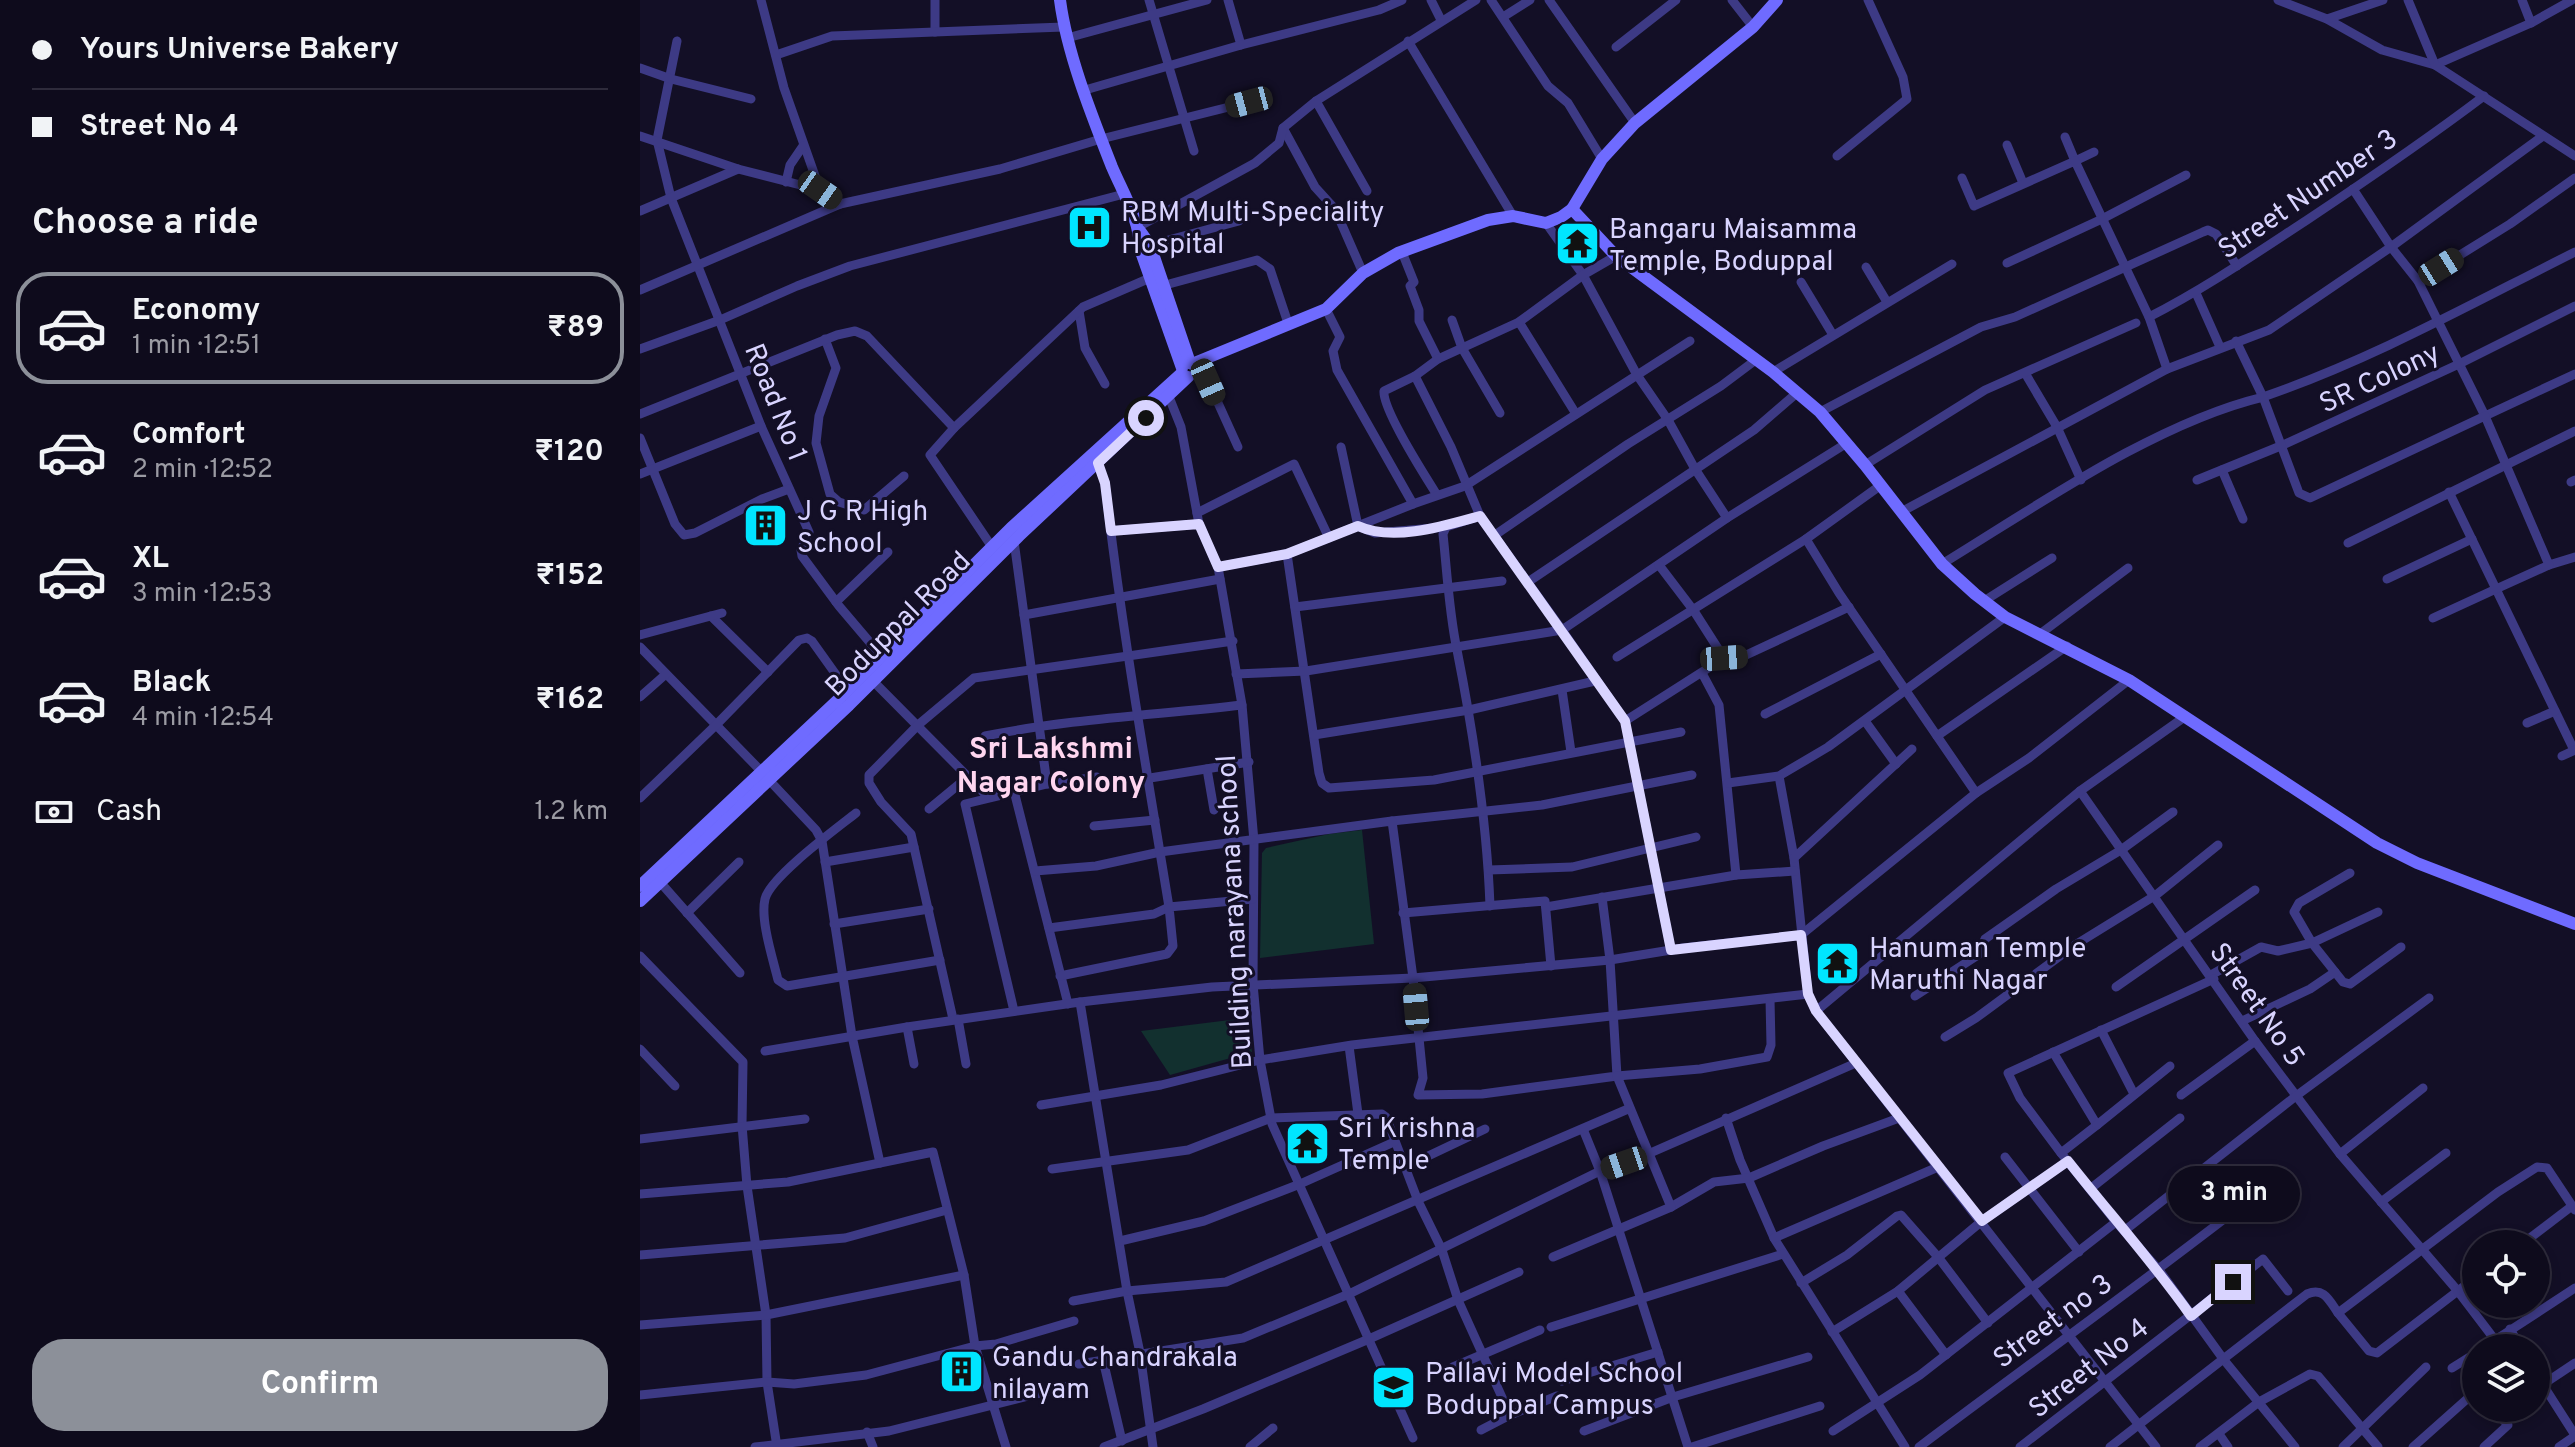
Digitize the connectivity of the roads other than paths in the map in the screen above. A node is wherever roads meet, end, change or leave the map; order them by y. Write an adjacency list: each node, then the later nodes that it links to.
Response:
1 (761, 0): 34 (street)
2 (935, 0): 28 (street)
3 (1060, 0): 29 (street)
4 (1149, 0): 22 (street)
5 (1207, 0): 22 (street)
6 (1228, 0): 32 (street)
7 (1402, 0): 32 (street)
8 (1431, 0): 25 (street)
9 (1476, 0): 25 (street)
10 (1491, 0): 23 (street)
11 (1530, 0): 23 (street)
12 (1549, 0): 45 (street)
13 (1676, 0): 33 (street)
14 (1732, 0): 27 (street)
15 (1777, 0): 27 (street)
16 (1868, 0): 55 (street)
17 (2278, 0): 24 (street)
18 (2383, 0): 24 (street)
19 (2408, 0): 35 (street)
20 (2522, 0): 26 (street)
21 (2572, 0): 26 (street)
22 (1154, 15): 29 (street); 36 (street)
23 (1503, 17): 57 (street)
24 (2327, 19): 35 (street)
25 (1441, 20): 31 (street)
26 (2531, 23): 35 (street)
27 (1753, 27): 45 (street)
28 (935, 32): 29 (street); 34 (street)
29 (1065, 32): 39 (street)
30 (677, 41): 38 (street)
31 (1408, 41): 42 (street); 73 (street)
32 (1241, 45): 36 (street)
33 (1616, 47)
34 (776, 55): 52 (street)
35 (2435, 65): 40 (street)
36 (1167, 67): 39 (street); 44 (street)
37 (640, 68): 38 (street)
38 (671, 79): 41 (street); 49 (street)
39 (1085, 90): 50 (street)
40 (2484, 96): 47 (street); 65 (street, Street Number 3)
41 (751, 99)
42 (1316, 101): 46 (street); 67 (street)
43 (1249, 102): 44 (street)
44 (1184, 119): 50 (street); 53 (street)
45 (1635, 123): 57 (street)
46 (1283, 128): 77 (street); 89 (street)
47 (2543, 136): 56 (street); 79 (street)
48 (2065, 137): 58 (street)
49 (647, 139): 59 (street); 69 (street, Road No 1)
50 (1101, 139): 68 (street); 70 (street)
51 (2007, 145): 64 (street)
52 (803, 146): 63 (street); 66 (street)
53 (1194, 151)
54 (2094, 152): 58 (street)
55 (1837, 156)
56 (2575, 156)
57 (1602, 159): 71 (street)
58 (2075, 161): 64 (street); 74 (street)
59 (738, 169): 63 (street); 69 (street)
60 (2186, 175): 74 (street)
61 (1962, 178): 64 (street)
62 (2575, 178): 91 (street)
63 (786, 182): 66 (street)
64 (2023, 183)
65 (2353, 189): 79 (street); 87 (street, Street Number 3)
66 (820, 190): 70 (street)
67 (1367, 191)
68 (1124, 194): 77 (street); 101 (street)
69 (671, 198): 72 (street); 86 (street, Road No 1)
70 (840, 204): 86 (street)
71 (1572, 209): 76 (street); 82 (street)
72 (640, 211)
73 (1513, 216): 76 (street, Boduppal Road); 80 (street, Boduppal Road)
74 (2102, 219): 83 (street); 85 (street)
75 (1239, 221): 78 (street)
76 (1546, 223): 90 (street)
77 (1139, 229): 78 (street); 93 (street)
78 (1150, 245): 93 (street)
79 (2391, 247): 91 (street); 110 (street)
80 (1402, 252): 89 (street, Boduppal Road); 114 (street)
81 (2575, 252): 103 (street)
82 (1616, 256): 90 (street); 115 (street)
83 (2007, 263)
84 (1952, 264): 96 (street)
85 (2125, 265): 87 (street); 100 (street); 129 (street)
86 (697, 266): 94 (street); 101 (street, Road No 1)
87 (2237, 266): 95 (street, Street Number 3)
88 (1866, 267): 96 (street)
89 (1363, 273): 98 (street, Boduppal Road)
90 (1583, 275): 104 (street); 123 (street)
91 (2418, 281): 103 (street)
92 (1801, 282): 107 (street)
93 (1157, 284): 99 (street); 105 (street); 117 (street)
94 (640, 290)
95 (2196, 293): 100 (street, Street Number 3); 111 (street)
96 (1887, 302): 107 (street)
97 (2575, 306): 116 (street, SR Colony)
98 (1326, 309): 105 (street, Boduppal Road); 159 (street)
99 (1079, 311): 125 (street); 137 (street)
100 (2149, 317): 118 (street)
101 (720, 320): 113 (street); 121 (street, Road No 1)
102 (1452, 320): 112 (street)
103 (2438, 321): 116 (street); 128 (street)
104 (1519, 322): 112 (street); 132 (street)
105 (1288, 323): 117 (street, Boduppal Road)
106 (2136, 323): 120 (street)
107 (1833, 335): 119 (street)
108 (825, 339): 121 (street); 137 (street); 151 (street)
109 (1690, 341): 123 (street)
110 (2236, 341): 111 (street); 128 (street)
111 (2220, 347): 118 (street)
112 (1462, 348): 114 (street); 130 (street)
113 (640, 349)
114 (1438, 359): 124 (street)
115 (1757, 359): 119 (street); 134 (street)
116 (2459, 364): 133 (street); 141 (street, SR Colony)
117 (1189, 368): 127 (street, Boduppal Road); 142 (street); 144 (street, Boduppal Road)
118 (2167, 369): 136 (street)
119 (1773, 372): 126 (street)
120 (2025, 373): 136 (street); 145 (street)
121 (741, 374): 131 (street); 135 (street, Road No 1)
122 (2575, 374): 133 (street)
123 (1637, 375): 132 (street); 134 (street)
124 (1415, 376): 155 (street); 158 (street)
125 (1105, 384)
126 (1798, 392): 129 (street); 148 (street)
127 (1169, 397): 144 (street, Boduppal Road); 161 (street, Building narayana school)
128 (2263, 397): 141 (street); 152 (street)
129 (1820, 412): 140 (street)
130 (1500, 413)
131 (640, 414)
132 (1576, 414): 155 (street)
133 (2485, 416): 141 (street); 146 (street)
134 (1668, 420): 148 (street); 169 (street)
135 (761, 426): 147 (street); 156 (street, Road No 1)
136 (2057, 427): 152 (street); 160 (street)
137 (954, 428): 175 (street)
138 (2575, 431): 146 (street)
139 (640, 438): 147 (street)
140 (1847, 443): 145 (street); 163 (street)
141 (2283, 445): 149 (street, SR Colony)
142 (1238, 447)
143 (1341, 447): 166 (street)
144 (1095, 458): 168 (street); 173 (street, Boduppal Road); 175 (street, Boduppal Road)
145 (1865, 465): 154 (street)
146 (2508, 466): 157 (street); 182 (street)
147 (652, 468): 150 (street); 156 (street)
148 (1695, 469): 163 (street); 188 (street)
149 (2222, 470): 153 (street, SR Colony); 164 (street)
150 (640, 474)
151 (904, 476)
152 (2081, 480): 180 (street)
153 (2197, 480)
154 (1881, 485): 160 (street); 171 (street)
155 (1465, 486): 158 (street); 162 (street)
156 (789, 489): 193 (street, Road No 1)
157 (2449, 492): 172 (street); 174 (street)
158 (1437, 495): 159 (street)
159 (1413, 504): 166 (street)
160 (1901, 512): 180 (street)
161 (1197, 513): 165 (street, Building narayana school); 170 (street)
162 (1480, 516): 167 (street); 169 (street)
163 (1727, 518): 181 (street)
164 (2243, 519)
165 (1199, 524): 168 (street); 183 (street, Building narayana school)
166 (1358, 526): 167 (street); 170 (street)
167 (1446, 527): 189 (street)
168 (1111, 531): 191 (street)
169 (1495, 535): 188 (street)
170 (1329, 538): 177 (street)
171 (1806, 539): 195 (street); 196 (street)
172 (2472, 539): 186 (street); 190 (street)
173 (1014, 541): 198 (street); 213 (street, Boduppal Road)
174 (2348, 543)
175 (992, 547): 213 (street, Boduppal Road)
176 (888, 552): 193 (street)
177 (1287, 554): 183 (street); 194 (street)
178 (2575, 557): 182 (street)
179 (2052, 558): 192 (street)
180 (1942, 564): 192 (street)
181 (1659, 565): 196 (street); 202 (street)
182 (2549, 565): 190 (street)
183 (1218, 567): 185 (street, Building narayana school)
184 (2128, 568): 203 (street)
185 (1220, 579): 191 (street); 205 (street, Building narayana school)
186 (2387, 579)
187 (1502, 581): 189 (street)
188 (1528, 582): 202 (street)
189 (1449, 587): 194 (street); 208 (street)
190 (2496, 589): 201 (street); 229 (street)
191 (1120, 599): 198 (street); 210 (street)
192 (1984, 601): 200 (street)
193 (836, 602): 213 (street, Road No 1)
194 (1295, 607): 215 (street)
195 (1849, 607): 209 (street); 212 (street)
196 (1694, 611): 211 (street); 212 (street)
197 (722, 613): 199 (street)
198 (1024, 615): 214 (street)
199 (711, 616): 204 (street); 216 (street)
200 (2005, 617): 203 (street); 225 (street)
201 (2433, 618)
202 (1562, 630): 208 (street); 222 (street)
203 (2040, 634): 206 (street)
204 (640, 635)
205 (1233, 641): 210 (street); 219 (street, Building narayana school)
206 (2067, 646): 220 (street); 242 (street)
207 (640, 647): 218 (street)
208 (1457, 649): 215 (street); 228 (street)
209 (1881, 654): 225 (street); 230 (street)
210 (1129, 656): 214 (street); 232 (street)
211 (1617, 657)
212 (1724, 658): 217 (street)
213 (886, 661): 221 (street, Boduppal Road); 223 (street, Boduppal Road)
214 (1032, 670): 237 (street); 238 (street)
215 (1306, 671): 219 (street); 240 (street)
216 (768, 672): 223 (street); 236 (street)
217 (1702, 673): 233 (street); 258 (street)
218 (666, 674): 226 (street); 236 (street)
219 (1236, 674): 227 (street, Building narayana school)
220 (2129, 680): 231 (street); 263 (street)
221 (873, 681): 237 (street); 253 (street, Boduppal Road)
222 (1595, 681): 224 (street); 233 (street)
223 (847, 690): 253 (street, Boduppal Road)
224 (1562, 690): 228 (street); 246 (street)
225 (1906, 692): 234 (street); 242 (street)
226 (640, 697)
227 (1242, 705): 232 (street); 248 (street, Building narayana school)
228 (1469, 710): 240 (street); 251 (street)
229 (2555, 711): 235 (street); 245 (street)
230 (1765, 714)
231 (2186, 716): 262 (street); 306 (street)
232 (1137, 717): 238 (street); 257 (street)
233 (1625, 721): 243 (street)
234 (1865, 721): 249 (street); 255 (street)
235 (2527, 723)
236 (716, 725): 253 (street); 265 (street)
237 (918, 725): 254 (street); 278 (street)
238 (1039, 725): 241 (street); 259 (street)
239 (1681, 732): 243 (street)
240 (1314, 735): 251 (street)
241 (985, 736)
242 (1937, 736): 263 (street)
243 (1629, 741): 246 (street); 260 (street)
244 (1912, 749): 249 (street)
245 (2574, 750): 247 (street)
246 (1571, 752): 251 (street)
247 (2562, 756)
248 (1249, 762): 250 (street); 276 (street, Building narayana school)
249 (1896, 764): 282 (street)
250 (1207, 769): 257 (street); 267 (street)
251 (1476, 772): 268 (street)
252 (1692, 775): 260 (street)
253 (766, 776): 275 (street); 290 (street, Boduppal Road); 291 (street, Boduppal Road)
254 (969, 776): 264 (street); 266 (street)
255 (1779, 776): 258 (street); 282 (street)
256 (1097, 777): 259 (street)
257 (1150, 778): 271 (street)
258 (1728, 783): 289 (street)
259 (1047, 784): 261 (street)
260 (1639, 786): 268 (street); 279 (street)
261 (1014, 791): 264 (street); 286 (street)
262 (2080, 791): 280 (street, Street No 5); 332 (street)
263 (1976, 793): 308 (street)
264 (988, 797): 331 (street)
265 (640, 798)
266 (929, 809)
267 (1214, 810)
268 (1481, 812): 272 (street); 285 (street)
269 (2173, 812): 280 (street)
270 (856, 813): 275 (street)
271 (1155, 820): 273 (street); 281 (street)
272 (1392, 821): 276 (street); 304 (street)
273 (1094, 826)
274 (1696, 837): 279 (street)
275 (822, 841): 284 (street); 321 (street)
276 (1254, 841): 281 (street); 296 (street, Building narayana school)
277 (2218, 845): 294 (street)
278 (914, 847): 284 (street); 301 (street)
279 (1652, 849): 285 (street); 292 (street)
280 (2121, 850): 294 (street, Street No 5); 326 (street)
281 (1160, 852): 286 (street); 299 (street)
282 (1794, 858): 287 (street)
283 (739, 862): 303 (street)
284 (825, 862): 305 (street)
285 (1489, 870): 298 (street)
286 (1035, 871): 307 (street)
287 (1795, 871): 289 (street); 308 (street)
288 (2350, 873): 310 (street)
289 (1736, 875): 292 (street)
290 (660, 882): 297 (street, Boduppal Road); 303 (street)
291 (640, 886)
292 (1659, 887): 295 (street); 312 (street)
293 (2255, 890): 309 (street)
294 (2156, 895): 309 (street, Street No 5); 340 (street)
295 (1602, 897): 300 (street); 315 (street)
296 (1253, 899): 299 (street); 323 (street, Building narayana school)
297 (640, 901)
298 (1490, 906): 300 (street); 304 (street)
299 (1169, 907): 307 (street); 319 (street)
300 (1546, 907): 316 (street)
301 (929, 909): 305 (street); 314 (street)
302 (2378, 912): 310 (street)
303 (687, 913): 318 (street)
304 (1403, 913): 322 (street)
305 (834, 924): 321 (street)
306 (2575, 924)
307 (1049, 928): 319 (street)
308 (1801, 935): 312 (street); 325 (street)
309 (2186, 940): 320 (street, Street No 5); 324 (street)
310 (2312, 943): 317 (street); 320 (street)
311 (2401, 947): 317 (street)
312 (1671, 950): 315 (street)
313 (640, 956): 366 (street)
314 (940, 960): 321 (street); 334 (street)
315 (1610, 960): 316 (street); 333 (street)
316 (1551, 966): 322 (street)
317 (2335, 972): 335 (street)
318 (740, 973)
319 (1060, 976): 330 (street)
320 (2212, 977): 335 (street, Street No 5); 337 (street)
321 (843, 978): 338 (street)
322 (1413, 978): 323 (street); 339 (street)
323 (1253, 984): 329 (street); 346 (street, Building narayana school)
324 (2116, 987)
325 (1808, 994): 328 (street); 332 (street)
326 (1915, 996)
327 (2429, 998): 356 (street)
328 (1770, 999): 333 (street); 351 (street)
329 (1080, 1002): 330 (street); 357 (street)
330 (1068, 1004): 331 (street)
331 (1014, 1011): 334 (street)
332 (1816, 1011): 347 (street)
333 (1614, 1016): 339 (street); 351 (street)
334 (956, 1019): 336 (street); 349 (street)
335 (2242, 1021): 341 (street, Street No 5)
336 (907, 1027): 338 (street); 348 (street)
337 (2101, 1030): 345 (street); 354 (street)
338 (852, 1036): 344 (street); 378 (street)
339 (1418, 1037): 342 (street); 351 (street)
340 (1945, 1037)
341 (2255, 1041): 355 (street); 356 (street, Street No 5)
342 (1349, 1046): 346 (street); 360 (street)
343 (640, 1049): 352 (street)
344 (765, 1051)
345 (2053, 1052): 367 (street); 376 (street)
346 (1260, 1060): 357 (street); 361 (street, Building narayana school)
347 (1856, 1063): 362 (street); 363 (street)
348 (914, 1064)
349 (966, 1064)
350 (2170, 1066): 354 (street)
351 (1617, 1076): 359 (street)
352 (675, 1086)
353 (2423, 1088): 374 (street)
354 (2134, 1094): 367 (street)
355 (2181, 1095)
356 (2296, 1096): 374 (street, Street No 5); 399 (street)
357 (1096, 1097): 358 (street); 377 (street)
358 (1041, 1105)
359 (1628, 1109): 369 (street); 373 (street)
360 (1358, 1114): 361 (street); 371 (street)
361 (1271, 1118): 377 (street); 384 (street, Building narayana school)
362 (1726, 1118): 373 (street); 383 (street)
363 (1899, 1118): 380 (street); 383 (street)
364 (2180, 1118): 387 (street)
365 (805, 1119): 366 (street)
366 (742, 1125): 370 (street); 385 (street)
367 (2097, 1125): 376 (street)
368 (1485, 1129): 379 (street)
369 (1583, 1129): 382 (street); 390 (street)
370 (640, 1139)
371 (1394, 1142): 379 (street); 384 (street)
372 (2446, 1153): 391 (street)
373 (1648, 1154): 382 (street); 392 (street)
374 (2340, 1154): 391 (street, Street No 5)
375 (2005, 1157): 386 (street)
376 (2065, 1157): 386 (street); 387 (street)
377 (1107, 1162): 381 (street); 402 (street)
378 (880, 1163): 385 (street); 394 (street)
379 (1405, 1167): 390 (street)
380 (1938, 1167): 395 (street); 400 (street)
381 (1052, 1169)
382 (1600, 1171): 397 (street); 405 (street)
383 (1749, 1178): 392 (street); 400 (street)
384 (1300, 1184): 401 (street, Building narayana school); 402 (street)
385 (747, 1186): 388 (street); 403 (street)
386 (2028, 1188): 395 (street); 406 (street)
387 (2090, 1189): 396 (street)
388 (640, 1194)
389 (2250, 1199): 411 (street, Street no 3)
390 (1418, 1201): 401 (street); 405 (street)
391 (2381, 1202): 404 (street, Street No 5)
392 (1671, 1207): 397 (street)
393 (2573, 1208): 398 (street); 404 (street)
394 (947, 1210): 403 (street); 413 (street)
395 (1982, 1221): 410 (street); 417 (street)
396 (2116, 1222): 399 (street); 406 (street)
397 (1619, 1230): 409 (street); 423 (street)
398 (2542, 1230)
399 (2124, 1231): 411 (street)
400 (1774, 1238): 407 (street)
401 (1325, 1240): 419 (street); 422 (street, Building narayana school)
402 (1120, 1241): 419 (street)
403 (755, 1244): 408 (street); 427 (street)
404 (2422, 1249): 418 (street, Street No 5); 426 (street)
405 (1442, 1250): 422 (street); 424 (street)
406 (2079, 1252): 417 (street)
407 (1783, 1254): 414 (street); 423 (street)
408 (640, 1255)
409 (1553, 1257)
410 (1938, 1257): 414 (street); 420 (street); 430 (street)
411 (2159, 1270): 428 (street); 436 (street, Street no 3)
412 (1519, 1272): 424 (street)
413 (964, 1275): 427 (street); 441 (street)
414 (1801, 1283): 435 (street)
415 (2462, 1287): 418 (street)
416 (2575, 1288): 433 (street)
417 (2034, 1289): 430 (street); 436 (street)
418 (2457, 1290): 426 (street); 437 (street, Street No 5)
419 (1127, 1291): 425 (street); 443 (street)
420 (1898, 1291): 435 (street); 445 (street)
421 (2288, 1291): 428 (street, Street No 4)
422 (1349, 1294): 440 (street, Building narayana school); 443 (street)
423 (1642, 1298): 432 (street); 442 (street)
424 (1458, 1300): 440 (street); 444 (street)
425 (1073, 1301)
426 (2338, 1313): 448 (street)
427 (766, 1315): 431 (street); 458 (street)
428 (2191, 1316): 448 (street); 457 (street, Street No 4)
429 (1074, 1321): 441 (street)
430 (1988, 1323): 445 (street)
431 (640, 1325)
432 (1551, 1327)
433 (2510, 1329): 438 (street); 439 (street)
434 (1540, 1330): 444 (street)
435 (1832, 1332): 467 (street)
436 (2068, 1334): 457 (street); 492 (street, Street no 3)
437 (2490, 1334)
438 (2503, 1334)
439 (2513, 1334)
440 (1369, 1339): 475 (street); 481 (street, Building narayana school)
441 (975, 1346): 458 (street); 466 (street)
442 (1658, 1352): 456 (street); 462 (street)
443 (1140, 1353): 447 (street); 475 (street)
444 (1483, 1355): 452 (street); 469 (street)
445 (1946, 1355): 467 (street)
446 (1808, 1357): 462 (street)
447 (1103, 1360): 451 (street); 482 (street)
448 (2224, 1360): 464 (street); 471 (street)
449 (2462, 1362): 454 (street)
450 (2575, 1363): 455 (street)
451 (1079, 1364)
452 (1453, 1367)
453 (2426, 1367): 472 (street)
454 (2452, 1368)
455 (2550, 1380)
456 (1562, 1381)
457 (2106, 1381): 471 (street); 493 (street, Street No 4)
458 (767, 1382): 460 (street); 483 (street)
459 (1072, 1385): 466 (street)
460 (640, 1395)
461 (1557, 1396): 469 (street)
462 (1673, 1397): 476 (street); 490 (street)
463 (2550, 1397): 480 (street)
464 (2259, 1402): 472 (street); 479 (street); 498 (street)
465 (2462, 1403): 501 (street)
466 (995, 1404): 478 (street); 486 (street)
467 (1877, 1404): 477 (street); 491 (street)
468 (1820, 1406): 490 (street)
469 (1510, 1415): 474 (street)
470 (2505, 1422): 502 (street)
471 (2139, 1425): 494 (street); 495 (street)
472 (2362, 1427): 499 (street); 500 (street)
473 (1273, 1428): 489 (street)
474 (1481, 1430)
475 (1150, 1431): 482 (street); 488 (street)
476 (1584, 1431)
477 (1833, 1431)
478 (867, 1432): 483 (street); 485 (street)
479 (2219, 1434): 496 (street); 497 (street)
480 (2575, 1436): 503 (street)
481 (1413, 1438)
482 (1122, 1441): 487 (street)
483 (777, 1446): 484 (street)
484 (755, 1447)
485 (873, 1447)
486 (1006, 1447)
487 (1104, 1447)
488 (1153, 1447)
489 (1250, 1447)
490 (1690, 1447)
491 (1905, 1447)
492 (1919, 1447)
493 (2020, 1447)
494 (2110, 1447)
495 (2156, 1447)
496 (2200, 1447)
497 (2228, 1447)
498 (2295, 1447)
499 (2343, 1447)
500 (2378, 1447)
501 (2413, 1447)
502 (2484, 1447)
503 (2559, 1447)

